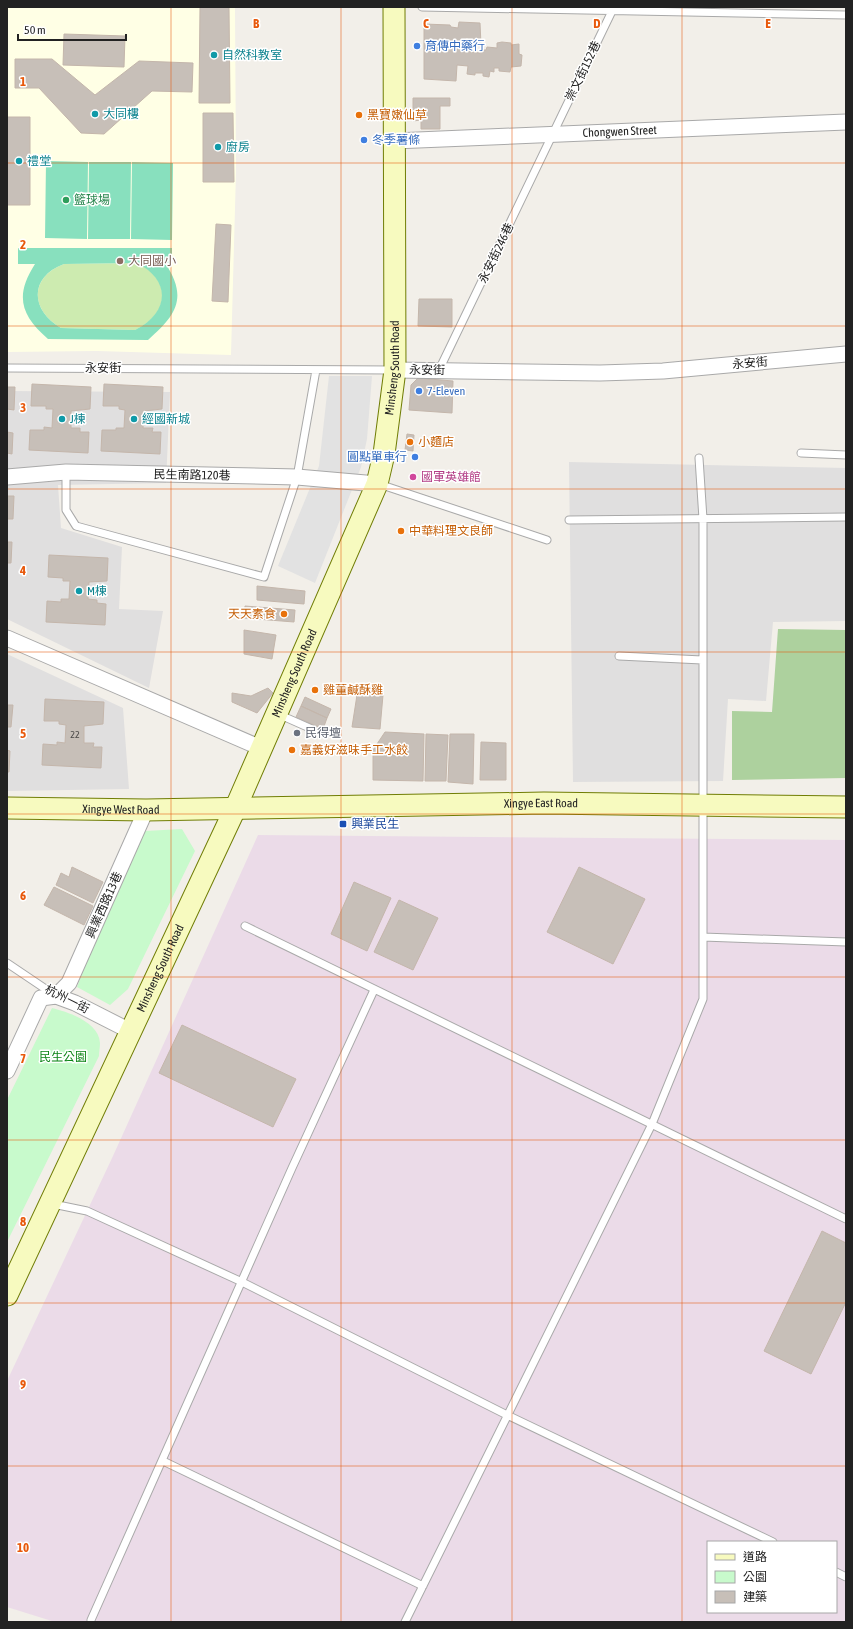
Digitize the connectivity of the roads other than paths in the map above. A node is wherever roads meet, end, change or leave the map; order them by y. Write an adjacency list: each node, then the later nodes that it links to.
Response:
1 (394, 7): 7 (main road, Minsheng South Road)
2 (422, 7): 3 (lane)
3 (613, 9): 4 (lane); 6 (lane, 崇文街152巷)
4 (846, 15)
5 (846, 122): 6 (street, Chongwen Street)
6 (552, 135): 7 (street, Chongwen Street); 12 (lane, 永安街246巷)
7 (394, 141): 11 (main road, Minsheng South Road)
8 (846, 354): 12 (street, 永安街)
9 (7, 368): 10 (lane, 永安街)
10 (316, 370): 11 (lane, 永安街); 18 (lane)
11 (395, 370): 12 (street, 永安街); 19 (main road, Minsheng South Road)
12 (439, 370)
13 (801, 453): 14 (lane)
14 (846, 454)
15 (700, 458): 21 (lane)
16 (66, 472): 17 (street, 民生南路120巷); 18 (street, 民生南路120巷); 18 (lane)
17 (7, 477)
18 (297, 477): 19 (street, 民生南路120巷)
19 (377, 484): 23 (lane); 27 (main road, Minsheng South Road)
20 (846, 517): 21 (lane)
21 (703, 519): 22 (lane); 26 (lane)
22 (569, 520)
23 (547, 540)
24 (7, 638): 29 (street)
25 (619, 656): 26 (lane)
26 (702, 660): 30 (lane)
27 (276, 714): 28 (lane); 29 (main road, Minsheng South Road)
28 (314, 730)
29 (261, 748): 33 (main road, Minsheng South Road)
30 (702, 805): 32 (main road, Xingye East Road); 33 (main road, Xingye East Road); 36 (lane)
31 (7, 808): 34 (main road, Xingye West Road)
32 (846, 808)
33 (235, 809): 34 (main road, Xingye West Road); 41 (main road, Minsheng South Road)
34 (146, 810): 40 (street, 興業西路13巷)
35 (245, 926): 39 (lane)
36 (703, 937): 37 (lane); 43 (lane)
37 (846, 942)
38 (7, 963): 40 (lane, 杭州一街)
39 (374, 990): 43 (lane); 46 (lane)
40 (56, 996): 41 (street, 杭州一街); 42 (street)
41 (130, 1031): 44 (main road, Minsheng South Road)
42 (7, 1071)
43 (652, 1124): 45 (lane); 48 (lane)
44 (51, 1203): 46 (lane); 47 (main road, Minsheng South Road)
45 (846, 1219)
46 (242, 1282): 48 (lane); 49 (lane)
47 (7, 1295)
48 (507, 1415): 50 (lane); 53 (lane)
49 (163, 1461): 53 (lane); 54 (lane)
50 (771, 1541)
51 (837, 1572): 52 (lane)
52 (846, 1577)
53 (423, 1586): 55 (lane)
54 (91, 1620)
55 (405, 1622)

